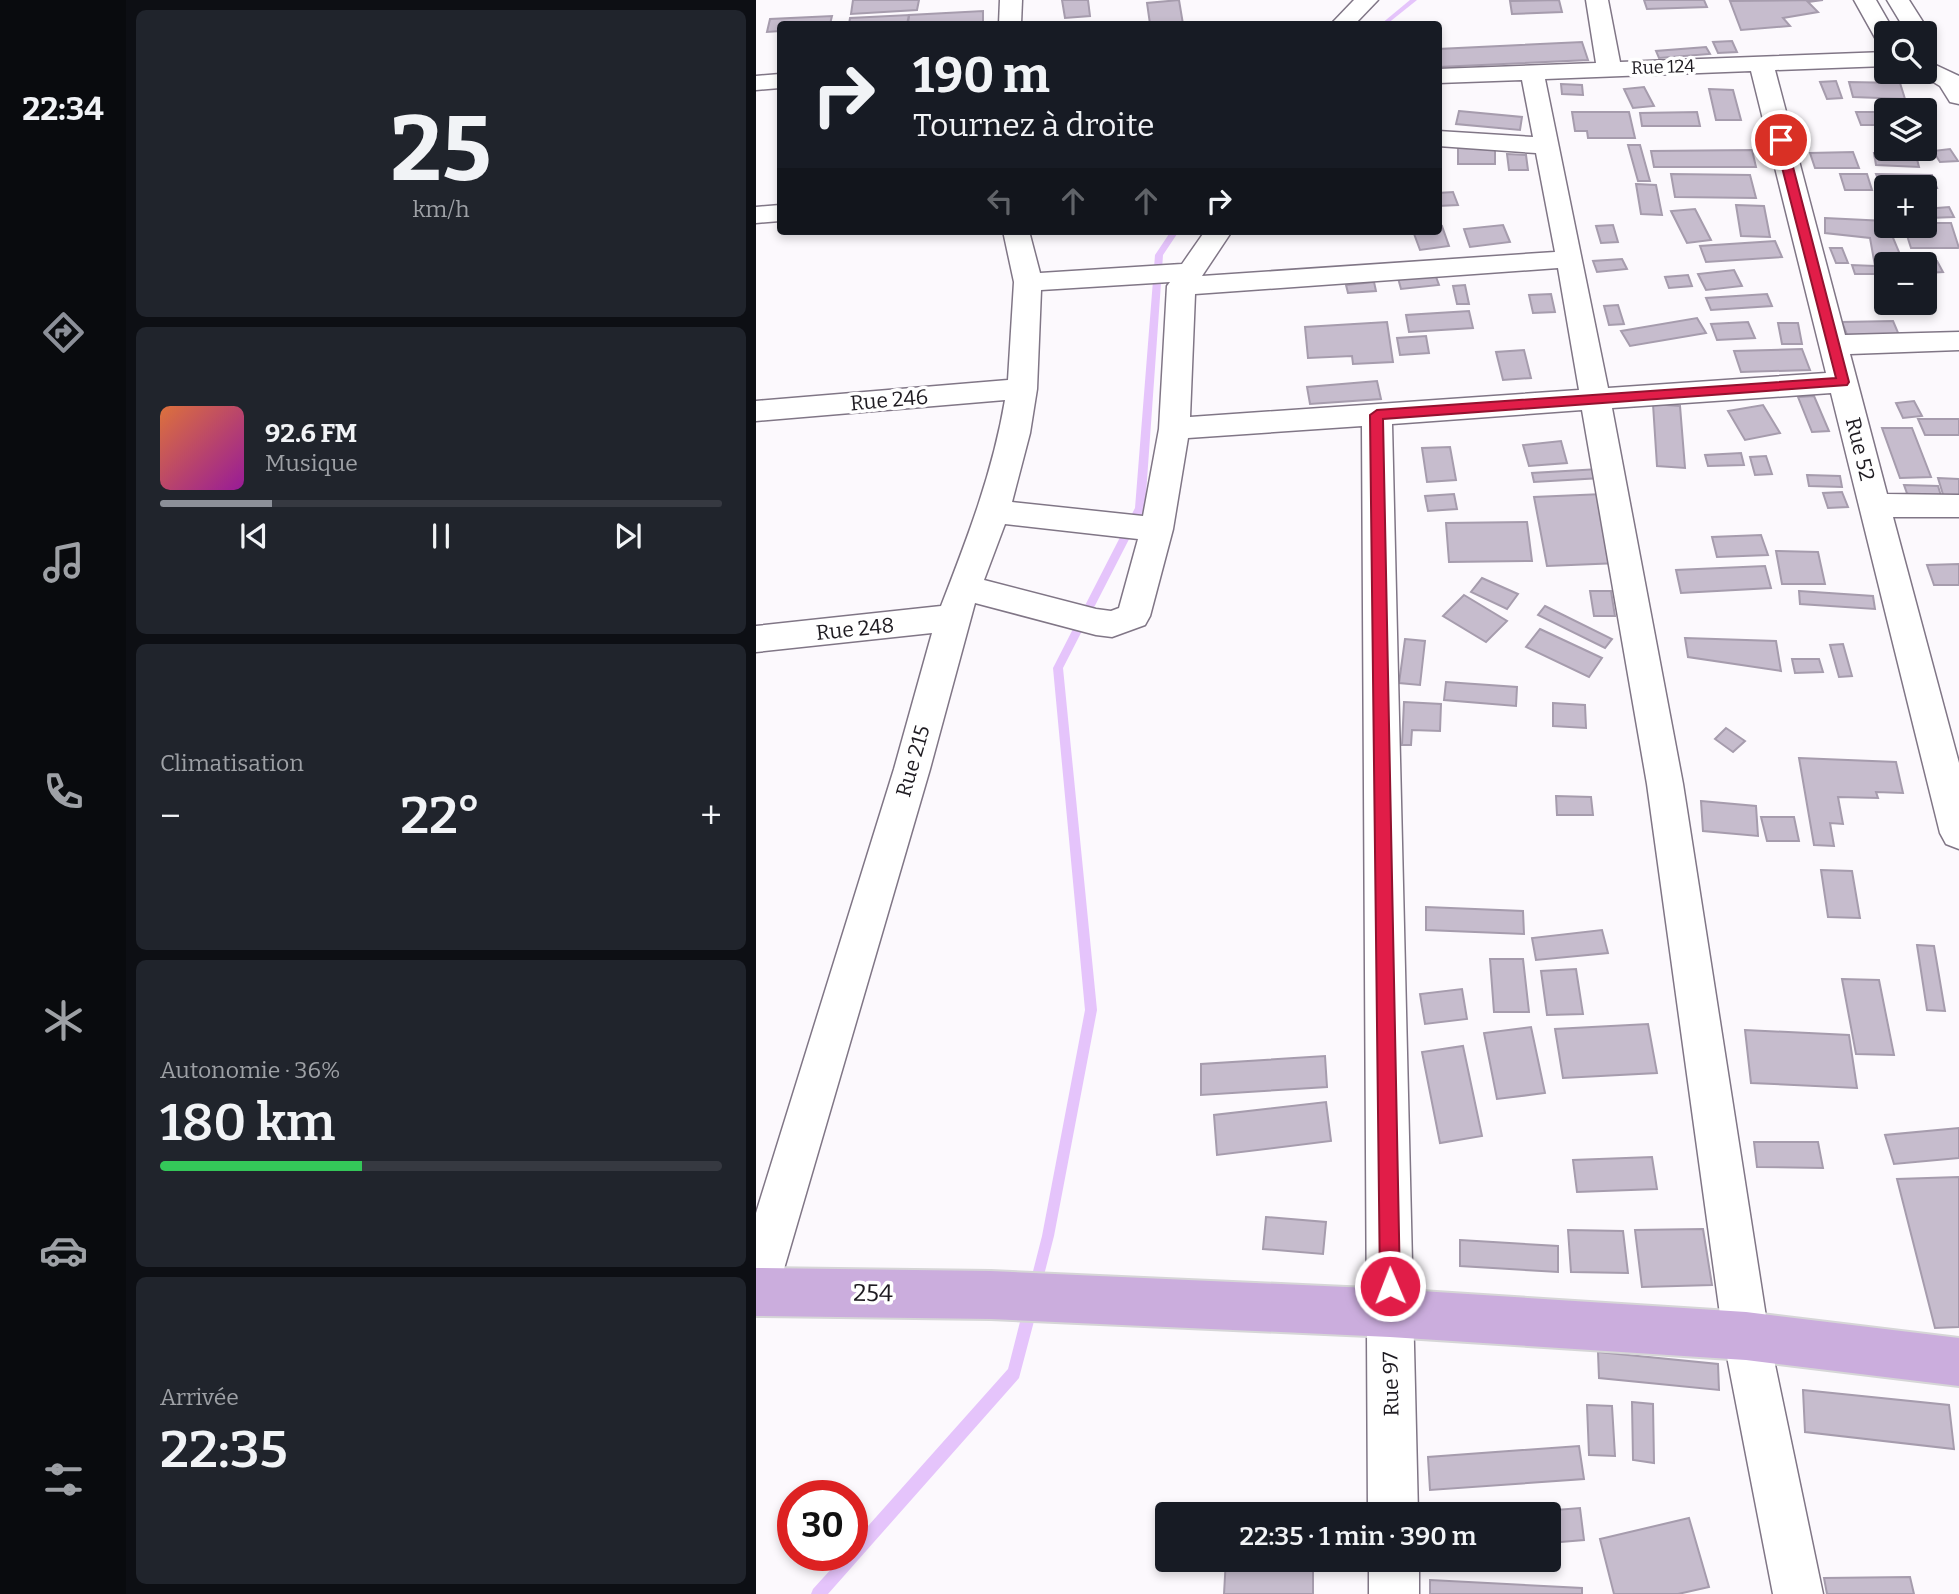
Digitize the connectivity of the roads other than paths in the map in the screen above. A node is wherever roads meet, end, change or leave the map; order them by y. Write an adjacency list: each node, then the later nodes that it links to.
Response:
1 (1011, 0): 6 (street)
2 (1367, 0): 7 (street)
3 (1597, 0): 17 (street)
4 (1865, 0): 8 (street)
5 (1898, 0): 9 (street)
6 (1010, 21)
7 (1345, 21)
8 (1877, 21)
9 (1911, 21)
10 (1959, 56): 11 (street)
11 (1937, 57)
12 (1874, 59): 14 (street, Rue 124)
13 (1937, 60): 16 (street)
14 (1761, 64): 17 (street, Rue 124); 33 (street, Rue 52)
15 (1937, 67): 22 (street)
16 (1959, 67)
17 (1609, 69): 18 (street, Rue 124)
18 (1532, 72): 19 (street, Rue 124); 24 (street)
19 (1442, 76)
20 (777, 81): 21 (street)
21 (756, 83)
22 (1959, 96)
23 (1442, 138): 24 (street)
24 (1548, 146): 29 (street)
25 (777, 213): 26 (street)
26 (756, 215)
27 (1017, 235): 31 (street, Rue 215)
28 (1215, 235): 30 (street)
29 (1570, 259): 30 (street); 36 (street)
30 (1178, 277): 31 (street); 39 (street)
31 (1028, 282): 35 (street, Rue 215)
32 (1959, 341): 33 (street)
33 (1833, 345): 34 (street, Rue 52)
34 (1843, 382): 36 (street); 40 (street, Rue 52)
35 (1022, 389): 37 (street, Rue 246); 42 (street, Rue 215)
36 (1595, 400): 38 (street); 50 (street)
37 (756, 411)
38 (1377, 415): 39 (street); 49 (street, Rue 97)
39 (1174, 429): 43 (street)
40 (1874, 505): 41 (street); 46 (street, Rue 52)
41 (1959, 506)
42 (994, 510): 43 (street); 44 (street, Rue 215)
43 (1139, 527): 44 (street, Rue 248)
44 (959, 603): 45 (street, Rue 248); 47 (street, Rue 215)
45 (756, 639)
46 (1959, 833)
47 (756, 1286)
48 (756, 1292): 49 (main road, 254)
49 (1390, 1313): 50 (main road, 254); 52 (street, Rue 97)
50 (1746, 1336): 51 (main road, 254); 55 (street)
51 (1959, 1362)
52 (1393, 1502)
53 (1394, 1572): 54 (street)
54 (1394, 1594)
55 (1798, 1594)

